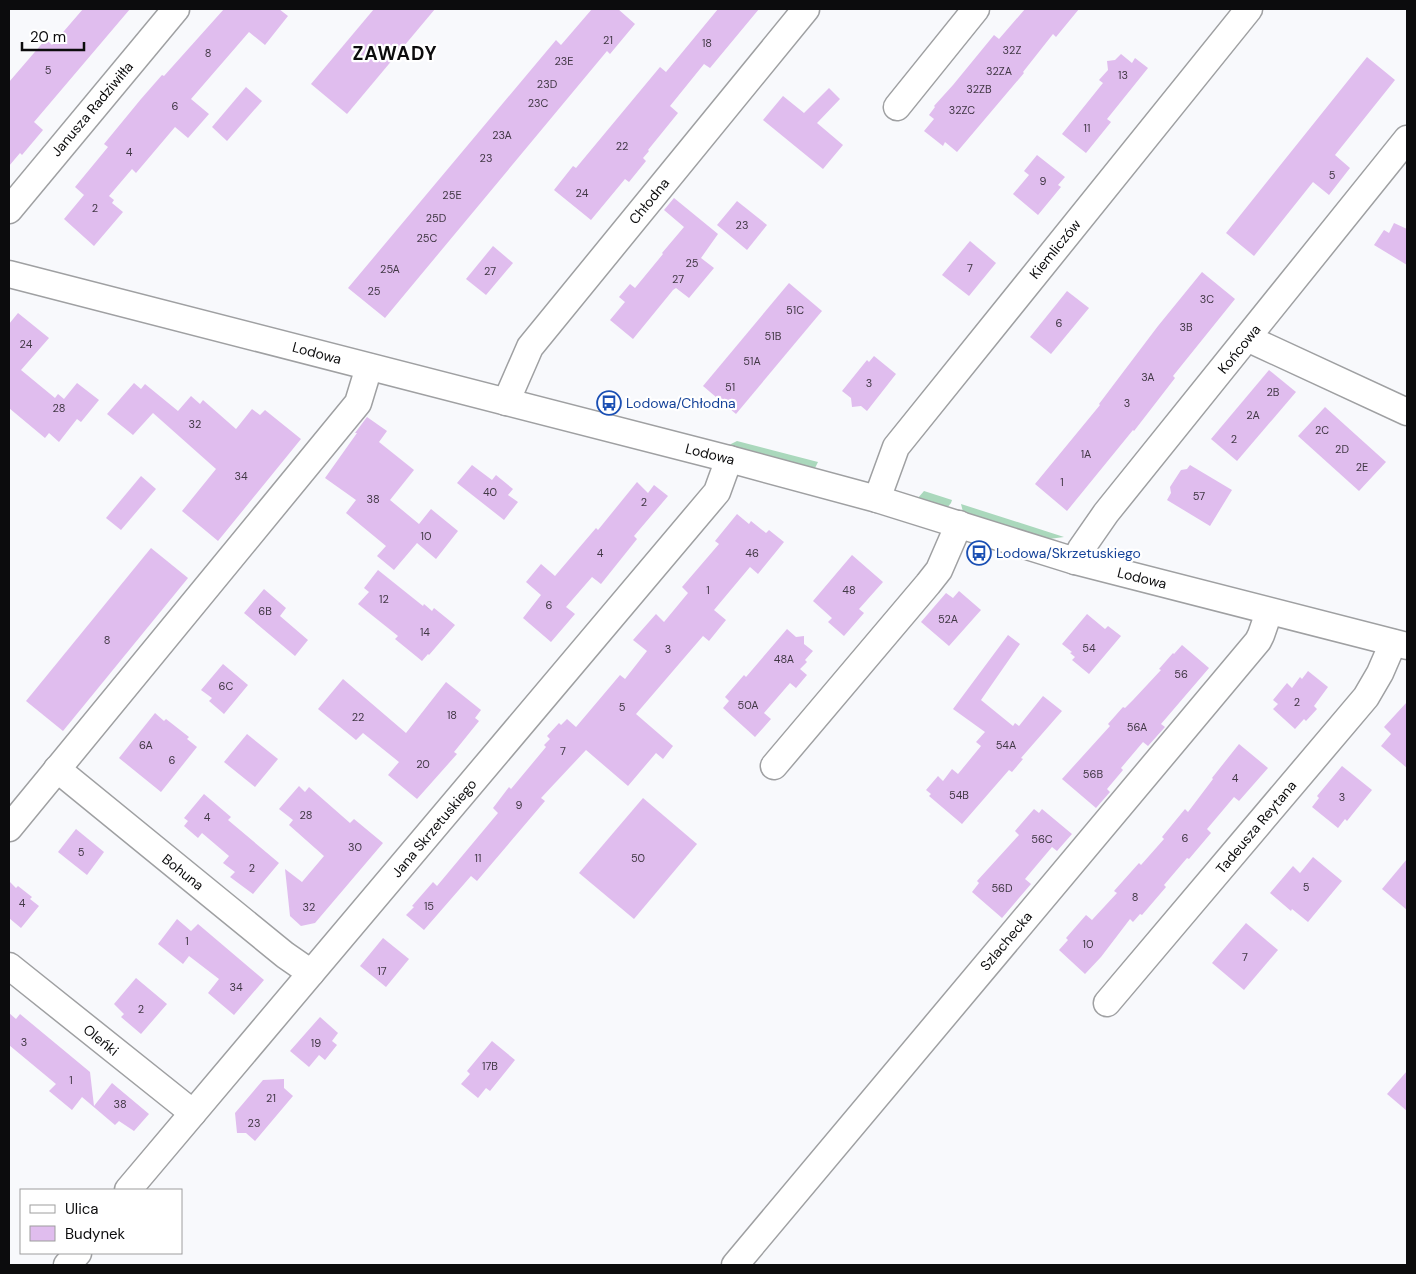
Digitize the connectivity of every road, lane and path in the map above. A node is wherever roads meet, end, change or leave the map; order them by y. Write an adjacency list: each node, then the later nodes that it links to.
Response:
1 (176, 9): 7 (street, Janusza Radziwiłła)
2 (806, 9): 11 (street, Chłodna)
3 (976, 9): 5 (street)
4 (1249, 9): 14 (street, Kiemliczów)
5 (897, 107)
6 (1407, 140): 9 (street, Końcowa)
7 (9, 210)
8 (9, 274): 10 (street, Lodowa)
9 (1247, 338): 12 (street); 16 (street, Końcowa)
10 (369, 367): 11 (street, Lodowa); 20 (street)
11 (506, 402): 13 (street, Lodowa)
12 (1407, 412)
13 (729, 459): 14 (street, Lodowa); 23 (street, Jana Skrzetuskiego)
14 (877, 499): 15 (street, Lodowa)
15 (959, 524): 16 (street, Lodowa); 19 (street)
16 (1075, 561): 17 (street, Lodowa)
17 (1270, 612): 18 (street, Lodowa); 29 (street, Szlachecka)
18 (1400, 644): 24 (street, Tadeusza Reytana)
19 (774, 766)
20 (57, 769): 21 (street); 23 (street, Bohuna)
21 (9, 828)
22 (9, 966): 25 (street, Oleńki)
23 (311, 973): 25 (street, Jana Skrzetuskiego)
24 (1107, 1002)
25 (193, 1113): 26 (street, Jana Skrzetuskiego)
26 (129, 1189)
27 (77, 1254): 28 (street)
28 (68, 1265)
29 (734, 1265)

